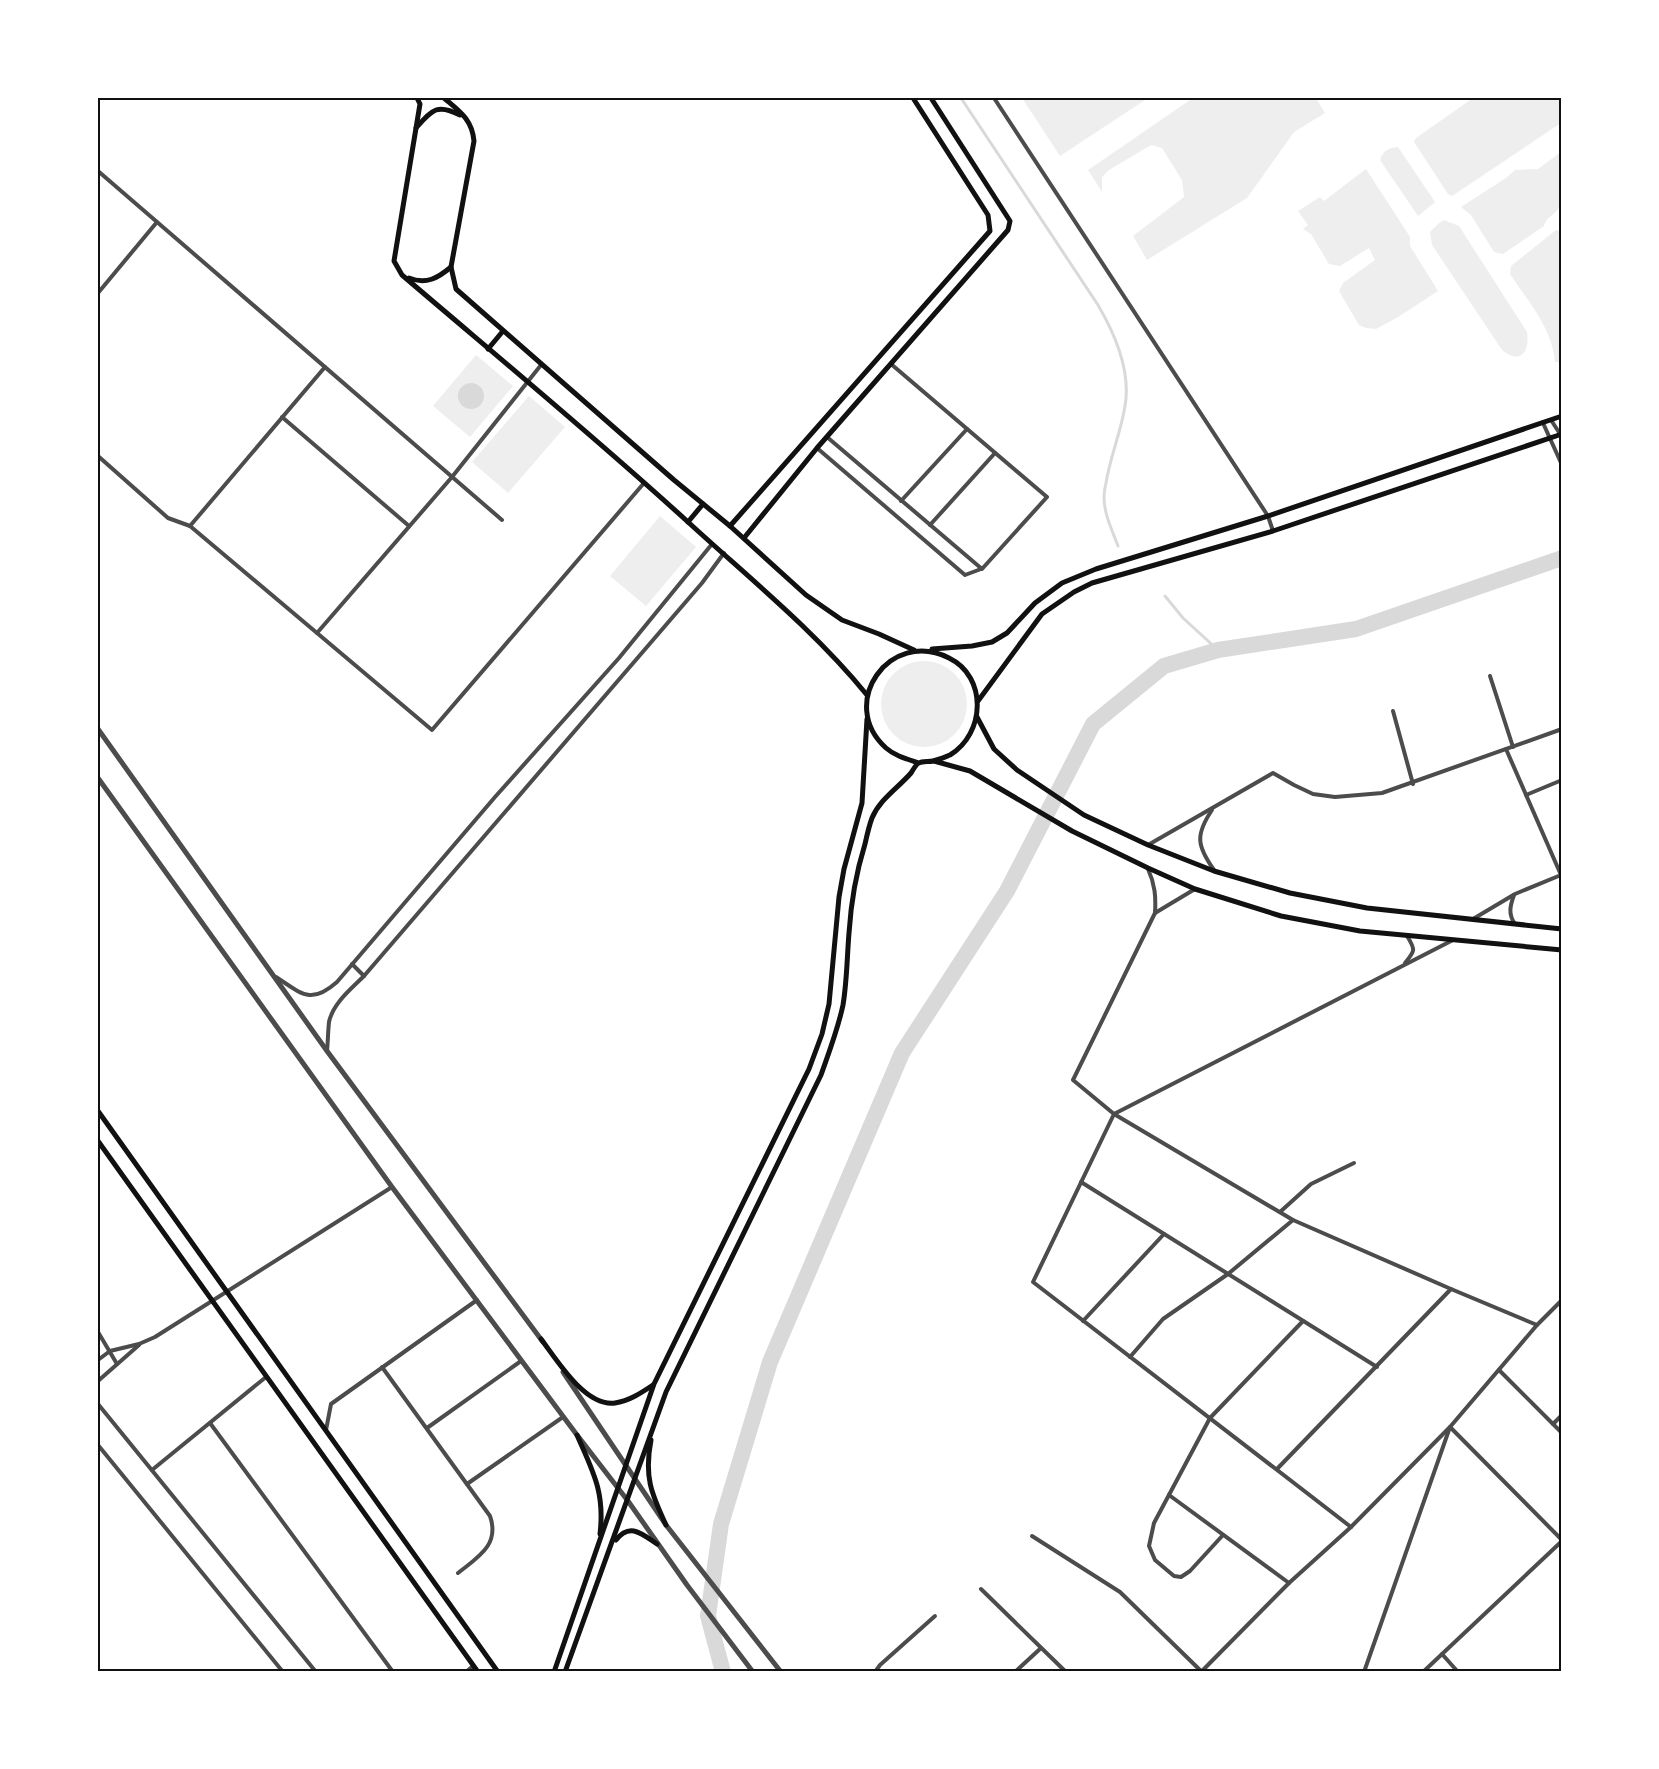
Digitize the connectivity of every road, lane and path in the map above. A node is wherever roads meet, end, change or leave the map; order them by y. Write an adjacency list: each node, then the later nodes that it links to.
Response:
1 (417, 98): 7 (main road)
2 (444, 98): 6 (main road)
3 (913, 98): 41 (main road)
4 (932, 98): 15 (main road)
5 (994, 98): 35 (street)
6 (467, 118): 7 (main road); 10 (main road)
7 (416, 128): 11 (main road)
8 (98, 171): 9 (street)
9 (157, 222): 12 (street); 17 (street)
10 (451, 267): 11 (main road); 13 (main road)
11 (402, 275): 14 (main road)
12 (98, 293)
13 (503, 331): 14 (main road); 16 (main road)
14 (488, 349): 18 (main road)
15 (891, 364): 23 (street); 25 (main road)
16 (541, 365): 18 (street); 34 (main road)
17 (325, 367): 20 (street); 31 (street)
18 (529, 382): 31 (street); 32 (main road)
19 (1562, 416): 21 (main road)
20 (282, 417): 39 (street); 40 (street)
21 (1551, 419): 22 (main road); 24 (street)
22 (1543, 422): 26 (street); 35 (main road)
23 (967, 429): 28 (street); 33 (street)
24 (1561, 435): 26 (main road)
25 (827, 437): 27 (main road); 33 (street)
26 (1550, 438): 30 (street); 42 (main road)
27 (817, 447): 43 (main road); 46 (street)
28 (995, 453): 38 (street); 46 (street)
29 (98, 456): 39 (street)
30 (1562, 465)
31 (452, 477): 36 (street); 40 (street)
32 (644, 483): 37 (main road); 47 (street)
33 (901, 501): 38 (street)
34 (703, 504): 37 (main road); 41 (main road)
35 (1268, 516): 42 (street); 48 (main road)
36 (502, 520)
37 (688, 522): 44 (main road)
38 (930, 525): 46 (street)
39 (190, 526): 47 (street)
40 (410, 526): 47 (street)
41 (730, 526): 43 (main road)
42 (1273, 531): 52 (main road)
43 (744, 538): 49 (main road)
44 (713, 544): 45 (main road); 79 (street)
45 (724, 553): 51 (main road); 82 (street)
46 (982, 569)
47 (317, 633)
48 (923, 650): 49 (main road); 52 (main road)
49 (915, 651): 51 (main road)
50 (1490, 676): 58 (street)
51 (867, 695): 54 (main road)
52 (978, 701): 55 (main road)
53 (1393, 711): 64 (street)
54 (868, 712): 61 (main road); 115 (main road)
55 (977, 717): 60 (main road); 67 (main road)
56 (98, 729): 81 (street)
57 (1562, 729): 58 (street)
58 (1513, 747): 59 (street)
59 (1506, 749): 64 (street); 65 (street)
60 (934, 760): 61 (main road); 68 (main road)
61 (919, 763): 119 (main road)
62 (98, 778): 89 (street)
63 (1562, 780): 65 (street)
64 (1413, 784): 66 (street)
65 (1526, 795): 71 (street)
66 (1214, 807): 67 (street); 69 (street)
67 (1148, 845): 69 (main road)
68 (1148, 868): 70 (main road); 72 (street)
69 (1214, 871): 73 (main road)
70 (1195, 889): 72 (street); 76 (main road)
71 (1515, 894): 73 (street); 74 (street)
72 (1155, 913): 85 (street)
73 (1473, 919): 74 (main road)
74 (1515, 925): 75 (main road)
75 (1562, 929)
76 (1407, 936): 77 (main road); 80 (street)
77 (1454, 940): 78 (main road); 80 (street)
78 (1562, 950)
79 (352, 964): 81 (street); 82 (street)
80 (1402, 966): 85 (street)
81 (273, 975): 83 (street)
82 (364, 976): 83 (street)
83 (327, 1051): 103 (street)
84 (98, 1112): 95 (main road)
85 (1114, 1114): 88 (street); 90 (street)
86 (98, 1141): 96 (main road)
87 (1354, 1163): 90 (street)
88 (1081, 1182): 92 (street); 99 (street)
89 (392, 1187): 95 (street); 97 (street)
90 (1280, 1212): 91 (street)
91 (1293, 1220): 93 (street); 94 (street)
92 (1164, 1234): 93 (street); 99 (street)
93 (1228, 1274): 100 (street); 106 (street)
94 (1451, 1289): 101 (street); 111 (street)
95 (227, 1293): 96 (street); 125 (main road)
96 (211, 1300): 104 (street); 113 (main road)
97 (477, 1300): 108 (street); 110 (street)
98 (1562, 1300): 101 (street)
99 (1083, 1321): 106 (street)
100 (1303, 1321): 111 (street); 120 (street)
101 (1537, 1325): 112 (street)
102 (98, 1332): 105 (street)
103 (541, 1339): 115 (main road); 129 (street)
104 (139, 1344): 105 (street); 109 (street)
105 (110, 1351): 107 (street); 109 (street)
106 (1130, 1357): 120 (street)
107 (98, 1360)
108 (521, 1360): 118 (street); 124 (street)
109 (117, 1365): 114 (street)
110 (382, 1367): 124 (street); 125 (street)
111 (1377, 1367): 130 (street)
112 (1499, 1370): 122 (street); 123 (street)
113 (266, 1377): 121 (street); 151 (main road)
114 (98, 1381)
115 (654, 1384): 129 (main road)
116 (98, 1404): 131 (street)
117 (1562, 1415): 122 (street)
118 (563, 1417): 127 (street); 133 (street)
119 (656, 1418): 132 (main road); 137 (main road)
120 (1210, 1418): 130 (street); 135 (street)
121 (210, 1423): 131 (street); 154 (street)
122 (1553, 1424): 126 (street)
123 (1450, 1426): 138 (street); 141 (street); 166 (street)
124 (426, 1428): 133 (street)
125 (325, 1430): 157 (main road)
126 (1562, 1433)
127 (577, 1435): 134 (street); 143 (main road)
128 (98, 1445): 152 (street)
129 (625, 1464): 132 (street); 134 (main road)
130 (1277, 1469): 138 (street)
131 (152, 1470): 153 (street)
132 (635, 1479): 136 (main road); 137 (street)
133 (467, 1484): 145 (street)
134 (617, 1487): 136 (street); 143 (main road)
135 (1169, 1495): 139 (street); 139 (street)
136 (628, 1501): 142 (street); 144 (main road)
137 (666, 1525): 161 (street)
138 (1351, 1527): 146 (street)
139 (1223, 1535): 146 (street)
140 (1032, 1536): 165 (street)
141 (1562, 1541): 150 (street)
142 (657, 1544): 144 (main road); 160 (street)
143 (598, 1549): 158 (main road)
144 (609, 1552): 159 (main road)
145 (458, 1573)
146 (1289, 1583): 165 (street)
147 (981, 1589): 149 (street)
148 (934, 1616): 162 (street)
149 (1041, 1648): 163 (street); 164 (street)
150 (1442, 1654): 167 (street); 168 (street)
151 (473, 1666): 155 (street); 156 (main road)
152 (283, 1671)
153 (316, 1671)
154 (393, 1671)
155 (466, 1671)
156 (478, 1671)
157 (498, 1671)
158 (554, 1671)
159 (565, 1671)
160 (753, 1671)
161 (781, 1671)
162 (875, 1671)
163 (1015, 1671)
164 (1066, 1671)
165 (1202, 1671)
166 (1364, 1671)
167 (1422, 1671)
168 (1458, 1671)

